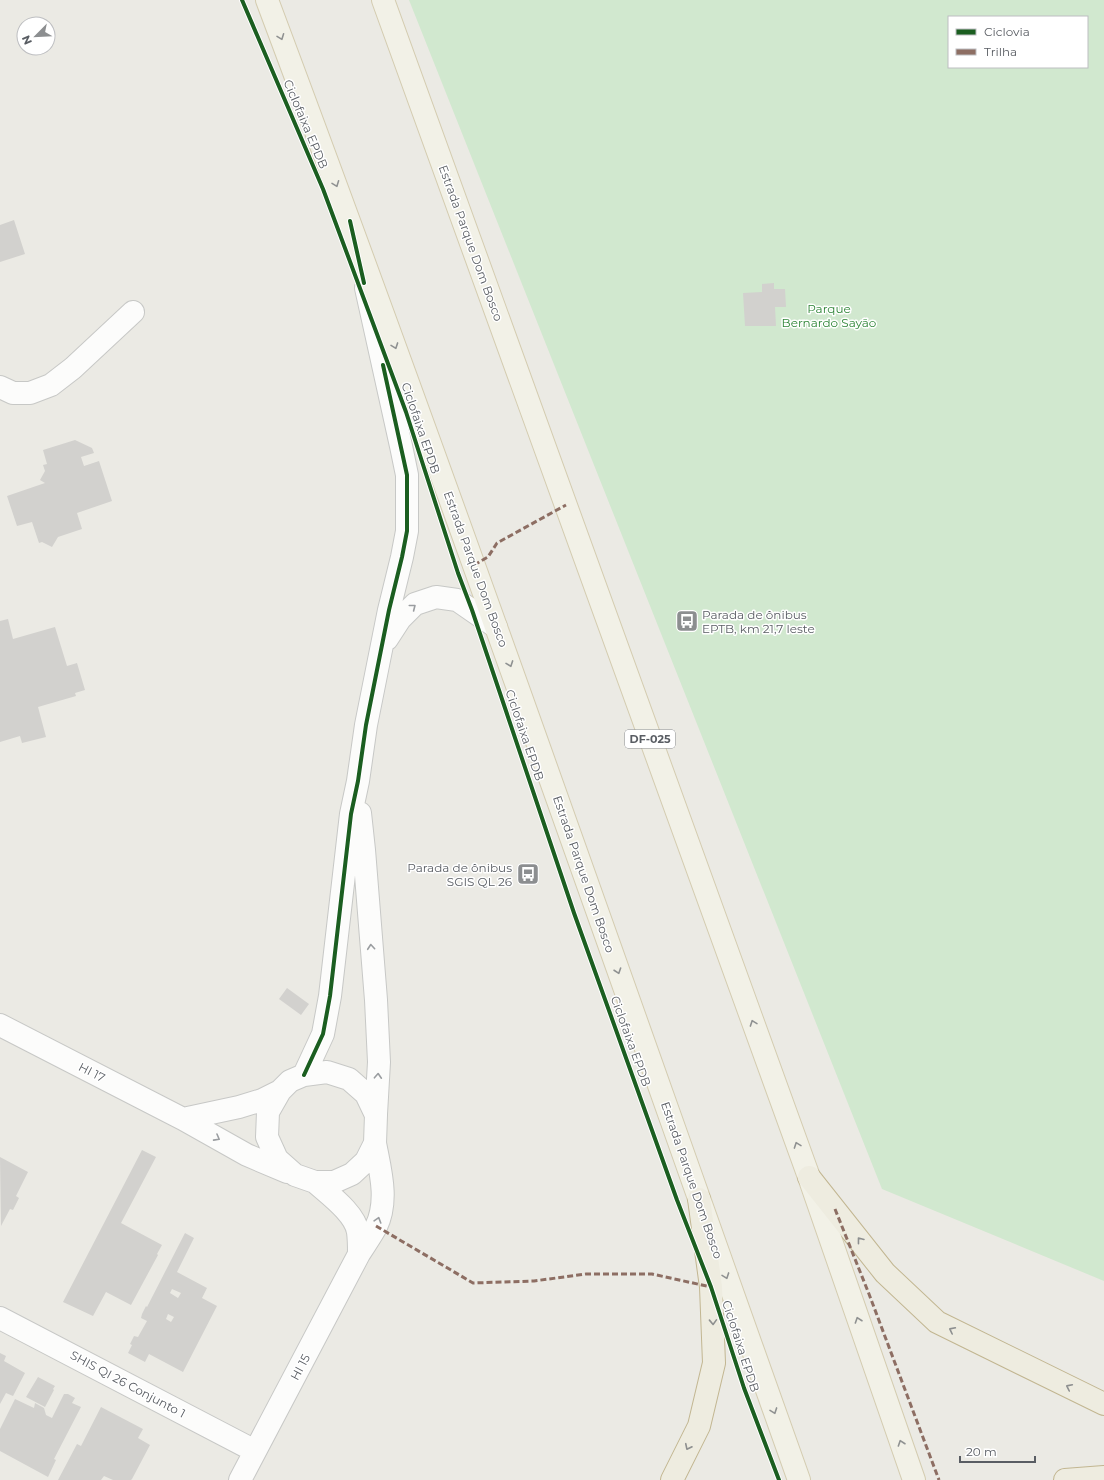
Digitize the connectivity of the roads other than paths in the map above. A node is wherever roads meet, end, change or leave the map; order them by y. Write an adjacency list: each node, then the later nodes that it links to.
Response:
1 (267, 0): 3 (main road, Estrada Parque Dom Bosco, one-way to 3)
2 (383, 0): 15 (main road, Estrada Parque Dom Bosco / DF-025, one-way to 2)
3 (350, 221): 6 (main road, Estrada Parque Dom Bosco, one-way to 6); 7 (street)
4 (133, 312): 5 (street)
5 (0, 387)
6 (496, 627): 7 (street, one-way to 6); 17 (main road, Estrada Parque Dom Bosco, one-way to 17)
7 (381, 649): 8 (street)
8 (356, 789): 10 (street); 12 (street, one-way to 8)
9 (0, 1025): 13 (street, HI 17)
10 (304, 1074): 11 (street); 12 (street)
11 (280, 1091): 13 (street); 16 (street)
12 (376, 1115): 14 (street)
13 (183, 1119): 16 (street, HI 17, one-way to 16)
14 (375, 1143): 16 (street); 18 (street, HI 15, one-way to 14)
15 (809, 1177): 20 (highway, one-way to 15); 26 (main road, Estrada Parque Dom Bosco / DF-025, one-way to 15)
16 (305, 1179): 18 (street)
17 (699, 1200): 24 (highway, one-way to 24); 25 (main road, Estrada Parque Dom Bosco, one-way to 25)
18 (359, 1254): 21 (street, HI 15)
19 (0, 1318): 21 (street, SHIS QI 26 Conjunto 1)
20 (1104, 1404)
21 (255, 1451): 23 (street, HI 15)
22 (1104, 1477): 27 (highway)
23 (240, 1480)
24 (672, 1480)
25 (799, 1480)
26 (914, 1480)
27 (1065, 1480)

